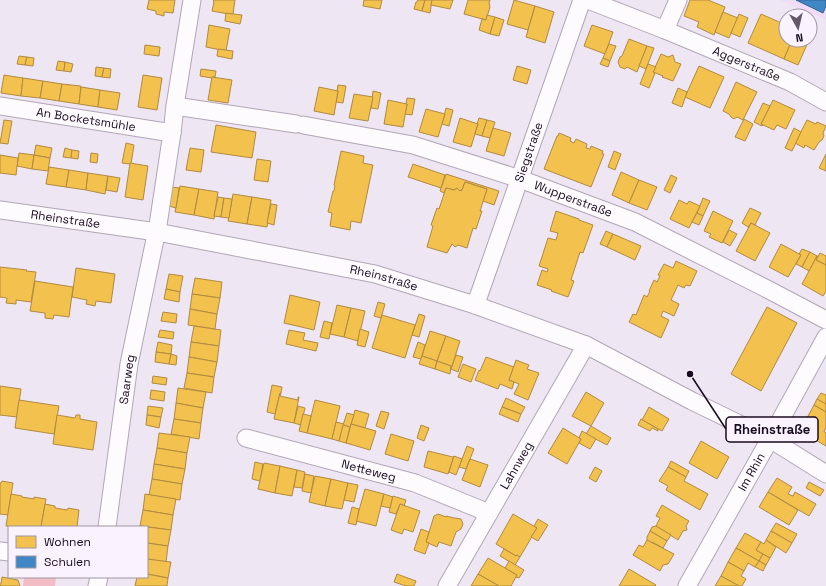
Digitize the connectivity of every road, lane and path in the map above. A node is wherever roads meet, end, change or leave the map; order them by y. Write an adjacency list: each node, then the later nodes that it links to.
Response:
1 (192, 0): 8 (street)
2 (582, 0): 10 (street, Siegstraße)
3 (588, 0): 5 (street, Aggerstraße)
4 (678, 0): 5 (street)
5 (665, 30): 6 (street, Aggerstraße)
6 (826, 102)
7 (0, 106): 9 (street, An Bocketsmühle)
8 (175, 106): 9 (street); 10 (street, Wupperstraße)
9 (172, 132): 12 (street)
10 (520, 179): 13 (street, Siegstraße); 14 (street, Wupperstraße)
11 (0, 210): 12 (street, Rheinstraße)
12 (157, 232): 13 (street, Rheinstraße); 21 (street, Saarweg)
13 (475, 305): 16 (street, Rheinstraße)
14 (826, 320)
15 (826, 337): 18 (street, Im Rhin)
16 (586, 346): 18 (street, Rheinstraße); 20 (street, Lahnweg)
17 (246, 438): 20 (street, Netteweg)
18 (770, 439): 19 (street, Rheinstraße); 23 (street, Im Rhin)
19 (826, 474)
20 (489, 513): 22 (street, Lahnweg)
21 (107, 526)
22 (447, 586)
23 (687, 586)

